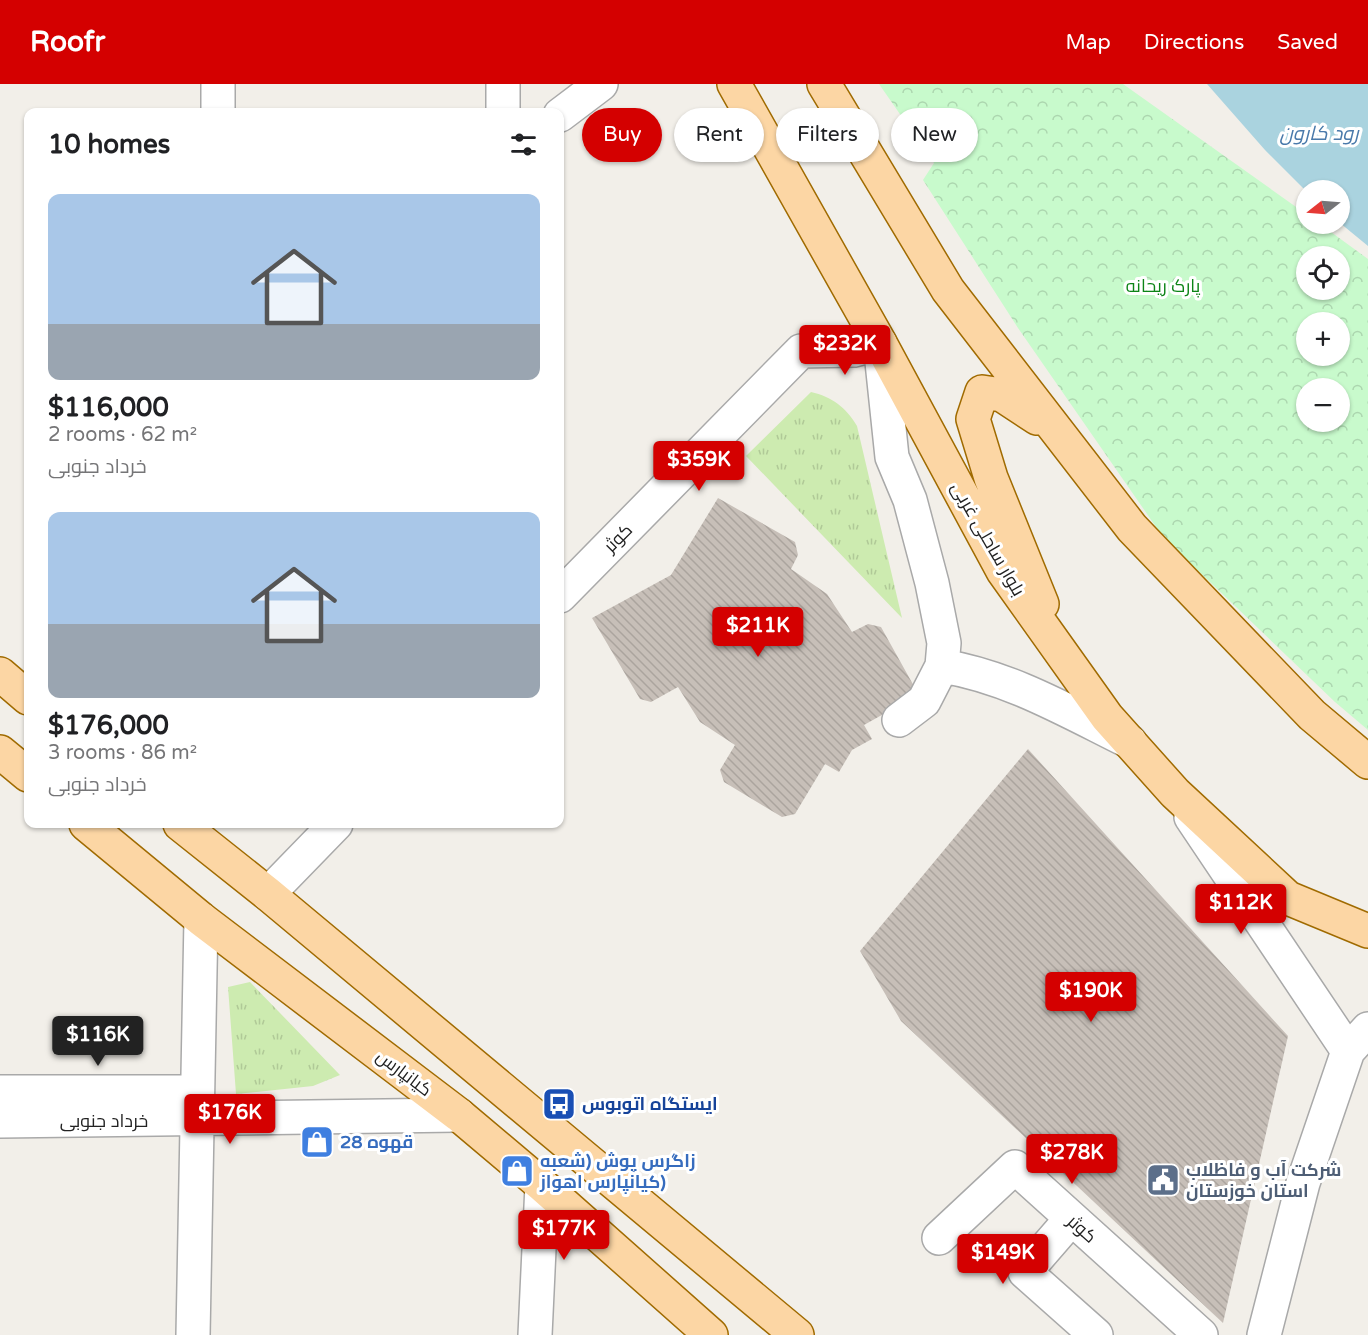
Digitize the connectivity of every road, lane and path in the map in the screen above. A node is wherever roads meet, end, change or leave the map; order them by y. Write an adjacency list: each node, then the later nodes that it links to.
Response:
1 (218, 84): 6 (street)
2 (503, 84): 7 (street)
3 (601, 84): 8 (street)
4 (734, 84): 9 (main road, بلوار ساحلی غربی)
5 (824, 84): 10 (main road)
6 (218, 108)
7 (503, 108)
8 (564, 112)
9 (880, 343): 11 (street, کوثر); 12 (main road, بلوار ساحلی غربی); 13 (street)
10 (1058, 432): 12 (main road); 19 (main road)
11 (564, 592)
12 (1064, 656): 17 (main road, بلوار ساحلی غربی)
13 (942, 666): 16 (street); 17 (street)
14 (0, 674): 15 (main road)
15 (24, 695)
16 (899, 720)
17 (1130, 742): 21 (main road, بلوار ساحلی غربی)
18 (0, 752): 20 (main road)
19 (1368, 762)
20 (24, 773)
21 (1175, 793): 27 (main road, بلوار ساحلی غربی); 28 (street)
22 (91, 828): 26 (main road, کیانپارس)
23 (332, 828): 25 (street)
24 (195, 830): 25 (main road)
25 (268, 894): 40 (main road)
26 (201, 918): 30 (street); 31 (main road, کیانپارس)
27 (1368, 932)
28 (1358, 1040): 36 (street)
29 (0, 1092): 30 (street, خرداد جنوبی)
30 (196, 1106): 31 (street, خرداد جنوبی); 32 (street, خرداد جنوبی); 37 (street)
31 (459, 1115): 33 (main road, کیانپارس)
32 (0, 1121)
33 (542, 1185): 38 (street); 39 (main road, کیانپارس)
34 (1071, 1219): 35 (street, کوثر); 41 (street); 42 (street, کوثر)
35 (939, 1238)
36 (1266, 1334)
37 (193, 1335)
38 (535, 1335)
39 (711, 1335)
40 (797, 1335)
41 (1096, 1335)
42 (1200, 1335)

